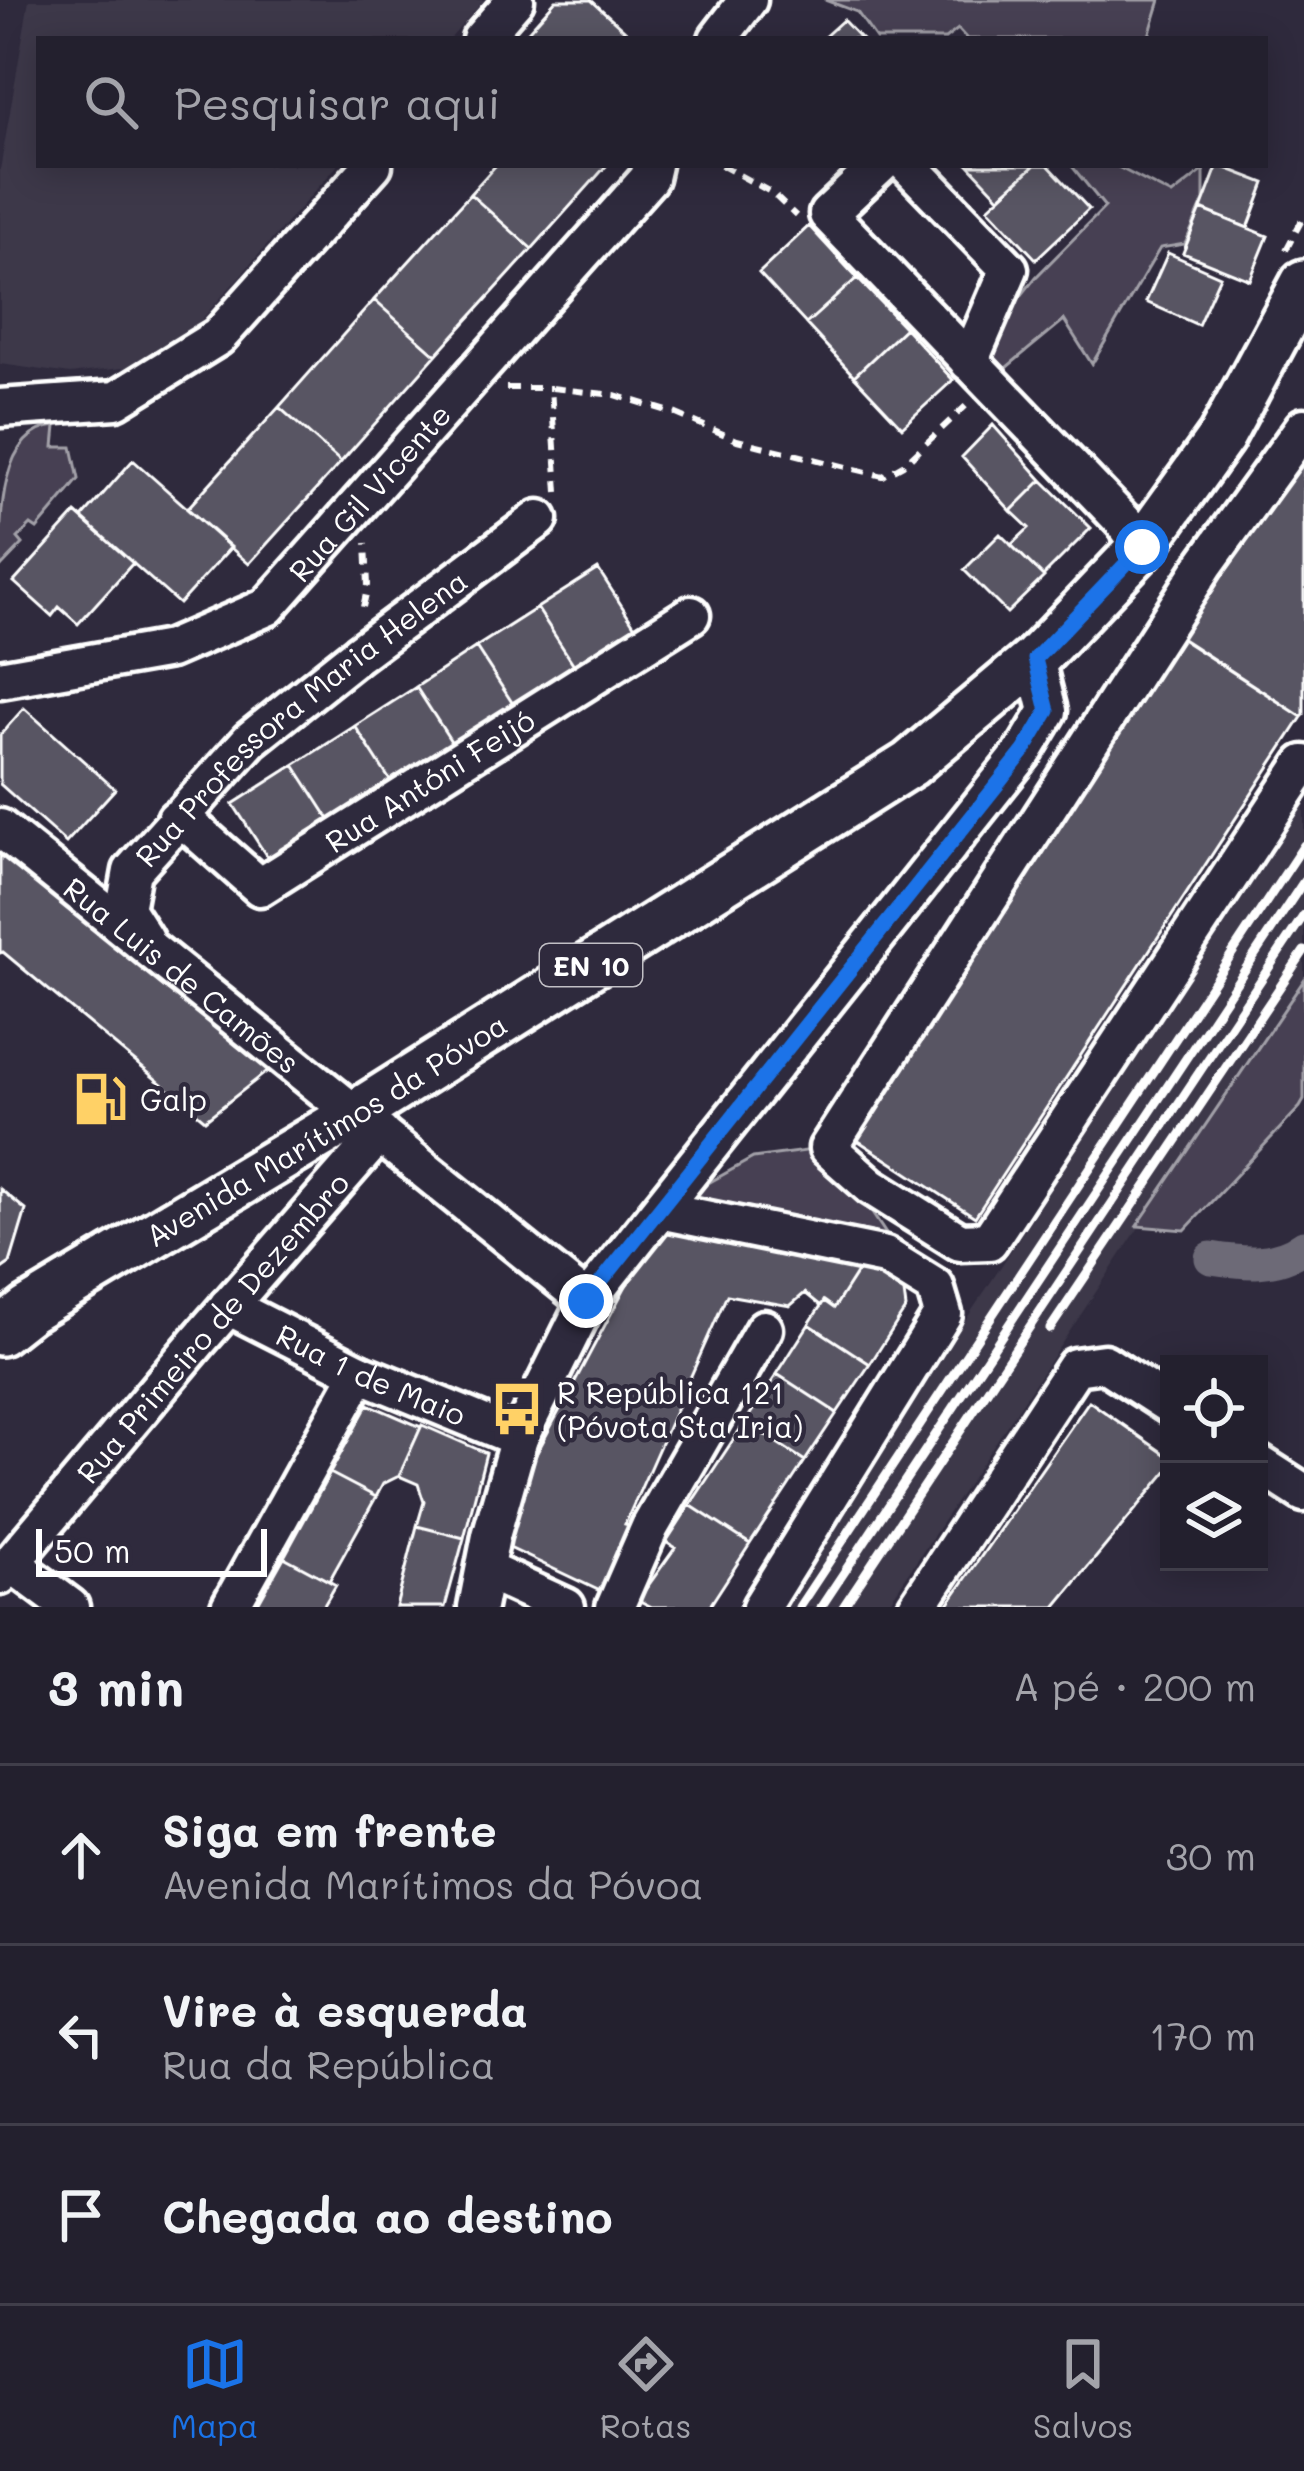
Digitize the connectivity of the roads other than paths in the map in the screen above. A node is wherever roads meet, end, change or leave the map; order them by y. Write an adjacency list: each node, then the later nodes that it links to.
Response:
1 (515, 0): 3 (street)
2 (748, 0): 4 (street)
3 (485, 36)
4 (720, 36)
5 (371, 168): 11 (street)
6 (651, 168): 17 (street, Rua Gil Vicente)
7 (877, 168): 10 (street)
8 (911, 168): 10 (street)
9 (1304, 283): 14 (main road, Avenida Marítimos da Póvoa / EN 10)
10 (980, 372): 14 (street)
11 (0, 408)
12 (1304, 427): 24 (street)
13 (539, 519): 19 (street, Rua Professora Maria Helena)
14 (1142, 547): 16 (main road, Avenida Marítimos da Póvoa / EN 10)
15 (691, 615): 19 (street, Rua Antóni Feijó)
16 (1035, 659): 22 (main road, Avenida Marítimos da Póvoa / EN 10); 23 (street)
17 (0, 680)
18 (1304, 764): 24 (street)
19 (176, 819): 21 (street, Rua Professora Maria Helena)
20 (0, 828): 21 (street, Rua Luis de Camões)
21 (149, 948): 22 (street, Rua Luis de Camões)
22 (368, 1124): 25 (street, Rua Luis de Camões); 27 (street, Rua Primeiro de Dezembro); 28 (main road, Avenida Marítimos da Póvoa / EN 10)
23 (660, 1210): 25 (street); 26 (street)
24 (961, 1242): 26 (street)
25 (586, 1301): 32 (street)
26 (939, 1301): 42 (street)
27 (228, 1306): 30 (street, Rua 1 de Maio); 35 (street, Rua Primeiro de Dezembro)
28 (2, 1327)
29 (764, 1329): 41 (street)
30 (360, 1373): 32 (street, Rua 1 de Maio); 38 (street)
31 (1160, 1399): 43 (street)
32 (519, 1438): 36 (street)
33 (1268, 1470): 34 (street)
34 (1304, 1493)
35 (6, 1569): 37 (street)
36 (484, 1570): 39 (street); 40 (street)
37 (70, 1607)
38 (230, 1607)
39 (477, 1607)
40 (566, 1607)
41 (614, 1607)
42 (761, 1607)
43 (917, 1607)

